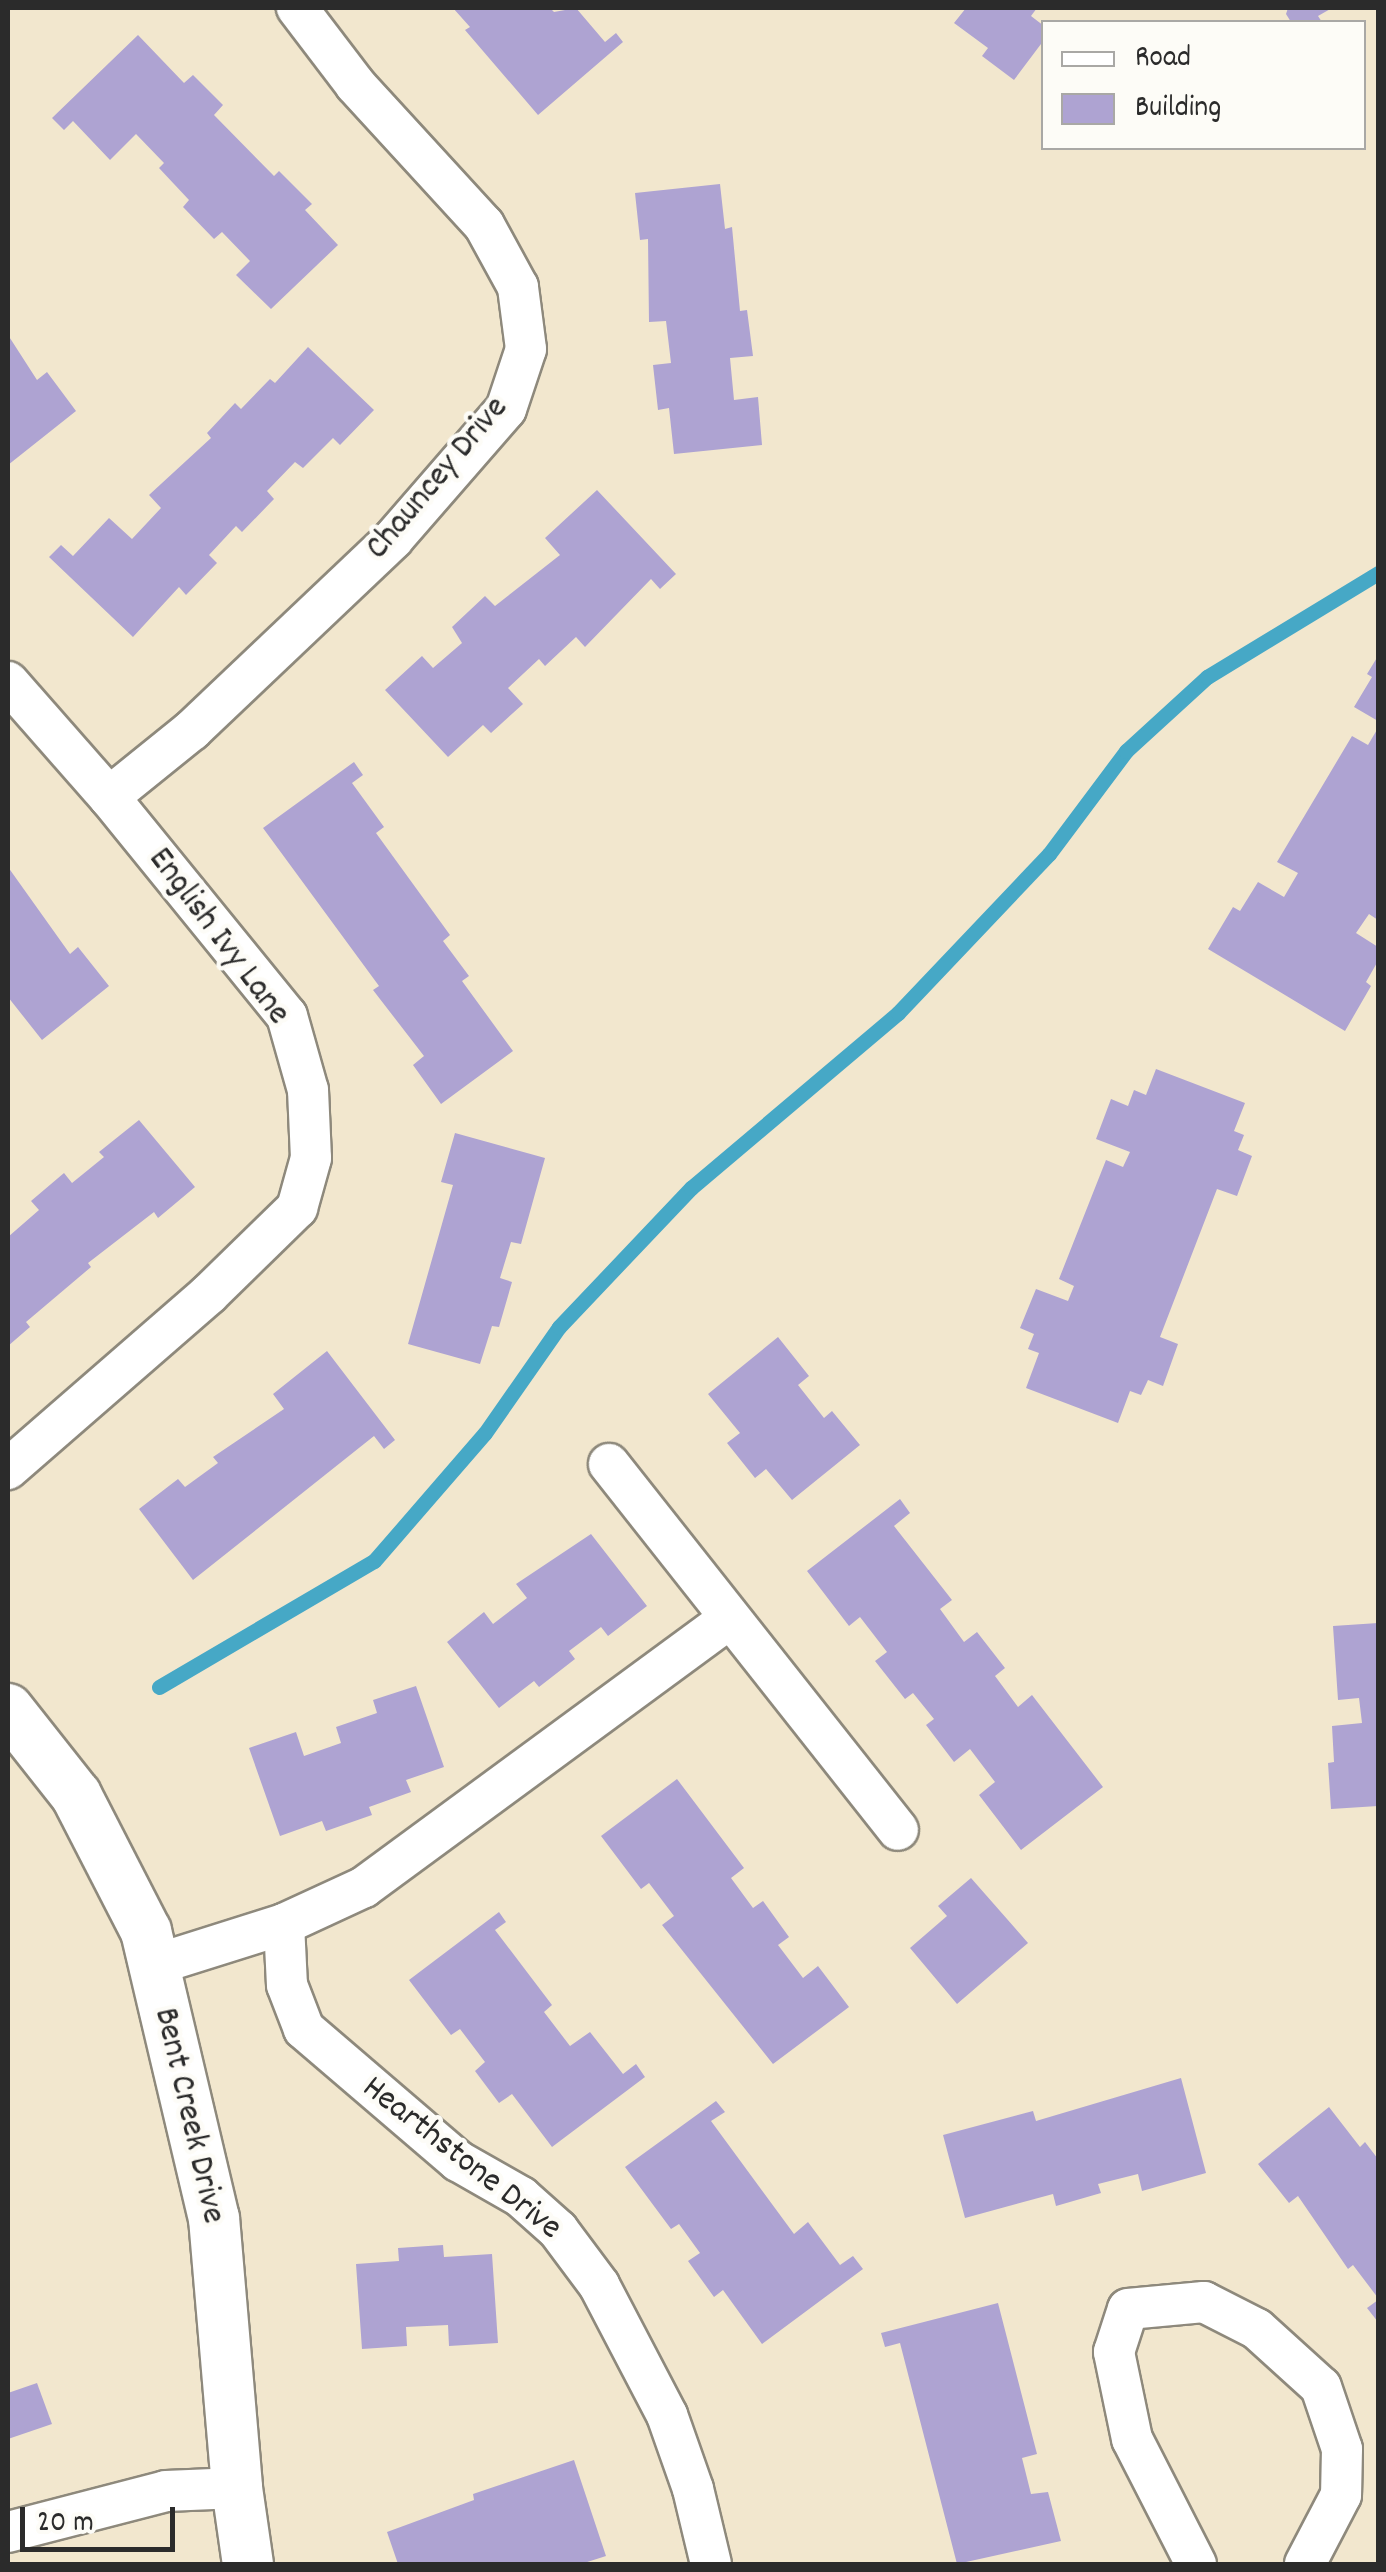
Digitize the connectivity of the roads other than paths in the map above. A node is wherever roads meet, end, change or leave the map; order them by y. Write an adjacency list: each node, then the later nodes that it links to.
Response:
1 (297, 8): 3 (street, Chauncey Drive)
2 (8, 682): 3 (street, English Ivy Lane)
3 (109, 798): 5 (street, English Ivy Lane)
4 (610, 1464): 6 (street)
5 (8, 1469)
6 (730, 1618): 8 (street); 9 (street)
7 (8, 1709): 10 (street, Bent Creek Drive)
8 (898, 1830)
9 (284, 1924): 10 (street); 14 (street, Hearthstone Drive)
10 (154, 1965): 11 (street, Bent Creek Drive)
11 (236, 2488): 12 (street); 13 (street, Bent Creek Drive)
12 (8, 2532)
13 (248, 2564)
14 (711, 2564)
15 (1196, 2564): 16 (street)
16 (1305, 2564)

